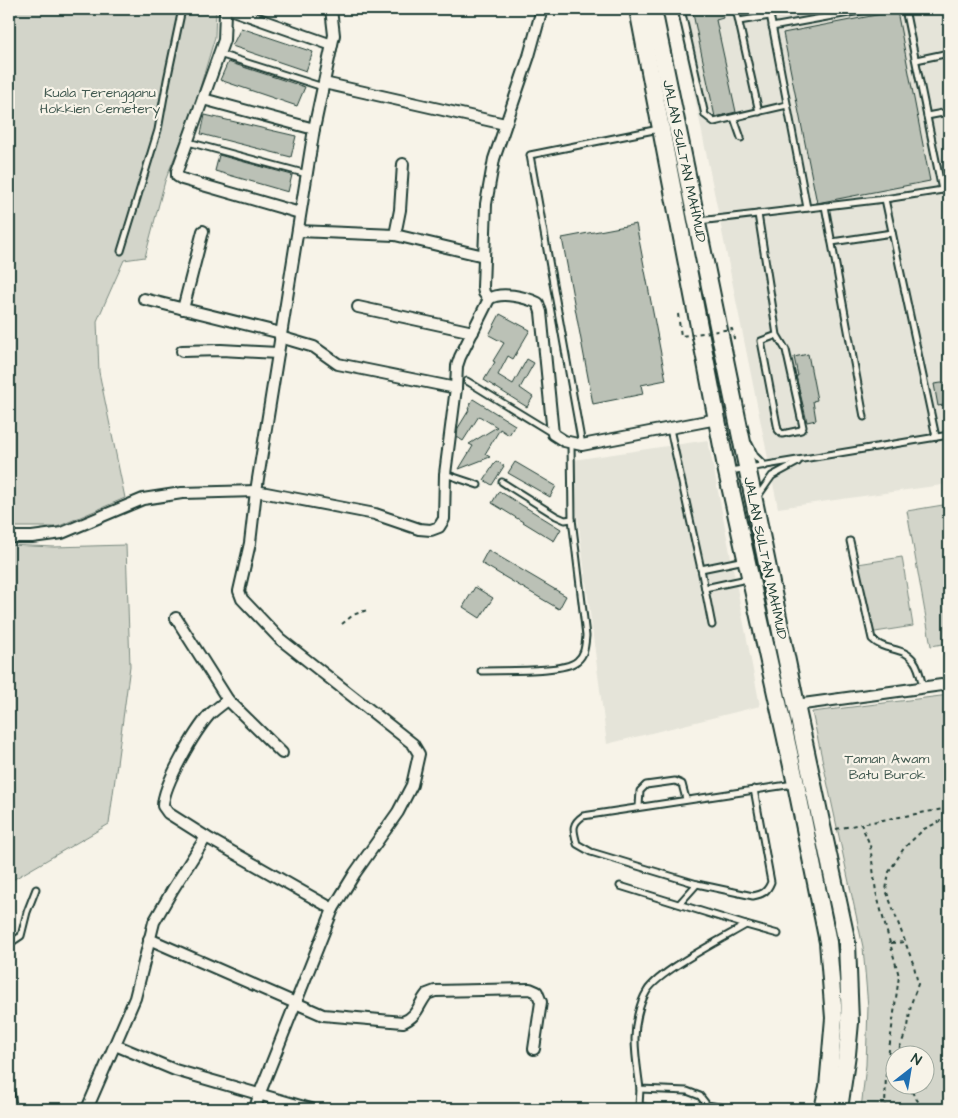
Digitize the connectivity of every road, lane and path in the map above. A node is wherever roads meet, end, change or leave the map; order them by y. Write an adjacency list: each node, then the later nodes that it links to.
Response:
1 (182, 9): 46 (lane)
2 (331, 9): 14 (street)
3 (542, 9): 26 (street)
4 (638, 9): 27 (main road, JALAN SULTAN MAHMUD)
5 (653, 9): 40 (main road, JALAN SULTAN MAHMUD)
6 (681, 9): 24 (lane)
7 (736, 9): 12 (lane)
8 (769, 9): 11 (lane)
9 (871, 9): 13 (lane)
10 (905, 9): 17 (lane)
11 (770, 16): 12 (lane); 13 (lane)
12 (739, 21): 21 (lane)
13 (772, 27): 20 (lane)
14 (332, 45): 16 (street); 18 (street)
15 (949, 53): 17 (lane)
16 (219, 54): 18 (lane); 19 (street)
17 (916, 60): 23 (lane)
18 (323, 85): 26 (street); 28 (street)
19 (203, 99): 28 (street); 30 (street)
20 (787, 105): 21 (lane); 37 (lane)
21 (759, 112): 24 (lane)
22 (948, 112): 23 (lane); 25 (lane)
23 (927, 116): 34 (lane)
24 (734, 118): 29 (lane)
25 (949, 121)
26 (505, 124): 47 (street)
27 (662, 128): 62 (main road, JALAN SULTAN MAHMUD); 69 (lane)
28 (314, 129): 32 (street)
29 (741, 138)
30 (188, 142): 32 (lane); 38 (street)
31 (403, 164): 44 (street)
32 (307, 174): 38 (street)
33 (949, 189): 34 (lane)
34 (942, 190): 35 (lane)
35 (885, 199): 36 (lane); 43 (lane)
36 (825, 206): 37 (lane); 45 (lane)
37 (807, 208): 39 (lane)
38 (300, 213): 42 (street)
39 (758, 214): 40 (lane); 55 (lane)
40 (698, 221): 63 (main road, JALAN SULTAN MAHMUD)
41 (203, 231): 51 (street)
42 (298, 231): 44 (street); 54 (street)
43 (892, 233): 45 (lane); 67 (lane)
44 (395, 235): 47 (street)
45 (832, 242): 61 (lane)
46 (121, 251)
47 (484, 256): 49 (street)
48 (144, 299): 51 (street)
49 (489, 300): 53 (street); 65 (street)
50 (358, 306): 53 (street)
51 (183, 309): 54 (street)
52 (678, 314): 56 (path, bridge)
53 (473, 332): 60 (street)
54 (281, 335): 58 (street); 60 (street)
55 (777, 335): 55 (lane)
56 (735, 343)
57 (182, 351): 58 (street)
58 (278, 353): 77 (street)
59 (467, 381): 65 (lane)
60 (456, 388): 74 (street)
61 (864, 417)
62 (717, 419): 64 (street); 73 (main road, JALAN SULTAN MAHMUD)
63 (737, 419): 71 (lane); 72 (main road, JALAN SULTAN MAHMUD)
64 (670, 428): 69 (street); 83 (lane)
65 (553, 434): 68 (street)
66 (949, 435): 67 (lane)
67 (936, 437): 70 (lane)
68 (570, 444): 69 (street); 79 (lane)
69 (582, 445)
70 (803, 460): 71 (lane); 78 (lane)
71 (765, 466): 72 (lane)
72 (747, 468): 73 (lane); 78 (main road, JALAN SULTAN MAHMUD)
73 (726, 472): 82 (main road, JALAN SULTAN MAHMUD)
74 (444, 474): 76 (lane); 77 (street)
75 (502, 482): 79 (lane)
76 (478, 485)
77 (256, 491): 80 (street); 109 (street)
78 (754, 502): 94 (main road, JALAN SULTAN MAHMUD)
79 (572, 519): 90 (lane)
80 (9, 537)
81 (850, 541): 92 (lane)
82 (746, 560): 83 (lane); 84 (main road, JALAN SULTAN MAHMUD)
83 (701, 569): 85 (lane)
84 (750, 578): 85 (lane); 96 (main road, JALAN SULTAN MAHMUD)
85 (705, 588): 89 (lane)
86 (367, 610): 88 (path)
87 (176, 618): 93 (street)
88 (342, 624)
89 (712, 625)
90 (481, 671)
91 (949, 684): 92 (street)
92 (923, 688): 94 (street)
93 (228, 700): 95 (street); 104 (street)
94 (796, 705): 103 (main road, JALAN SULTAN MAHMUD)
95 (282, 753)
96 (796, 784): 97 (lane); 132 (main road, JALAN SULTAN MAHMUD)
97 (754, 789): 98 (lane); 105 (lane)
98 (686, 799): 99 (lane); 99 (lane)
99 (639, 806): 105 (lane)
100 (949, 811): 102 (path)
101 (949, 817): 113 (path)
102 (860, 824): 103 (path); 114 (path)
103 (823, 831): 133 (main road, JALAN SULTAN MAHMUD)
104 (206, 837): 109 (street); 112 (street)
105 (697, 884): 108 (lane)
106 (620, 886): 108 (lane)
107 (36, 889): 115 (lane)
108 (680, 903): 110 (lane)
109 (333, 909): 116 (street)
110 (746, 925): 111 (lane); 120 (lane)
111 (778, 934)
112 (148, 939): 116 (street); 117 (street)
113 (905, 942): 114 (path); 118 (path)
114 (891, 943): 134 (path)
115 (9, 944)
116 (294, 1002): 119 (street); 122 (street)
117 (115, 1045): 122 (street); 126 (street)
118 (900, 1046)
119 (534, 1049)
120 (640, 1089): 124 (lane); 129 (lane)
121 (9, 1095): 125 (street)
122 (259, 1095): 127 (street); 128 (street)
123 (915, 1096): 135 (path)
124 (707, 1105): 130 (lane); 131 (lane)
125 (11, 1109)
126 (87, 1109)
127 (255, 1109)
128 (311, 1109)
129 (654, 1109)
130 (702, 1109)
131 (731, 1109)
132 (823, 1109)
133 (839, 1109)
134 (885, 1109)
135 (923, 1109)

